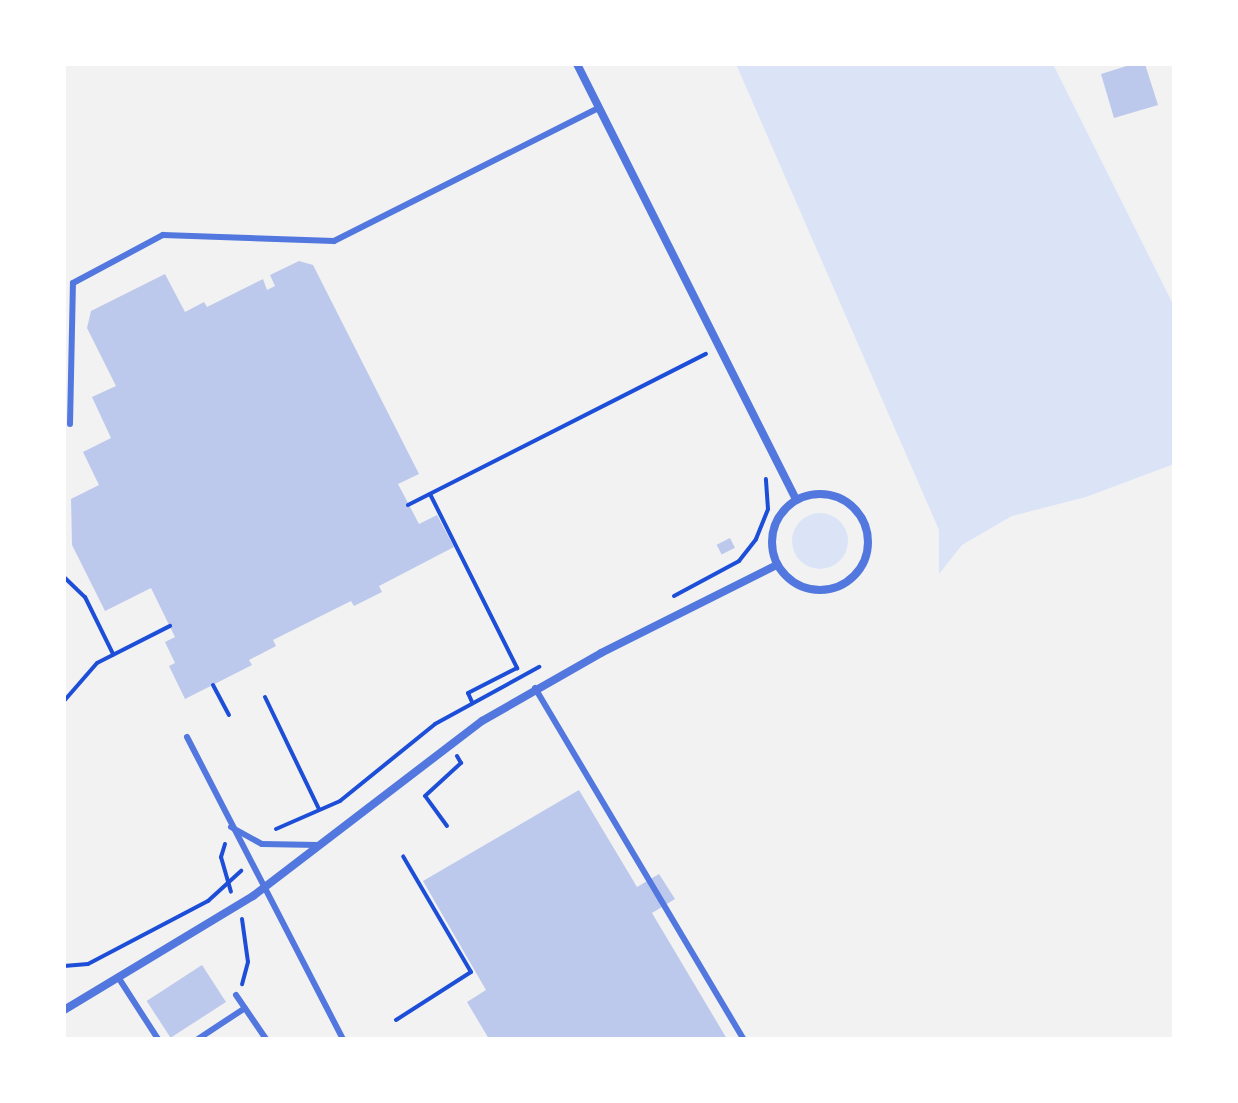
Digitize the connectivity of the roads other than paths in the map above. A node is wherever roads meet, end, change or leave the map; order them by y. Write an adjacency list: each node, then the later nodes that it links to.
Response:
1 (577, 64): 2 (street)
2 (598, 108): 3 (lane); 4 (street)
3 (70, 424)
4 (796, 499): 5 (street); 5 (street)
5 (777, 565): 6 (street)
6 (535, 688): 9 (street); 19 (lane)
7 (187, 737): 8 (lane)
8 (231, 827): 9 (lane); 10 (lane)
9 (318, 845): 10 (street)
10 (264, 887): 11 (street); 18 (lane)
11 (118, 977): 14 (street); 15 (lane)
12 (236, 995): 13 (lane)
13 (245, 1008): 16 (lane); 17 (lane)
14 (64, 1010)
15 (158, 1039)
16 (198, 1039)
17 (266, 1039)
18 (343, 1039)
19 (743, 1039)

